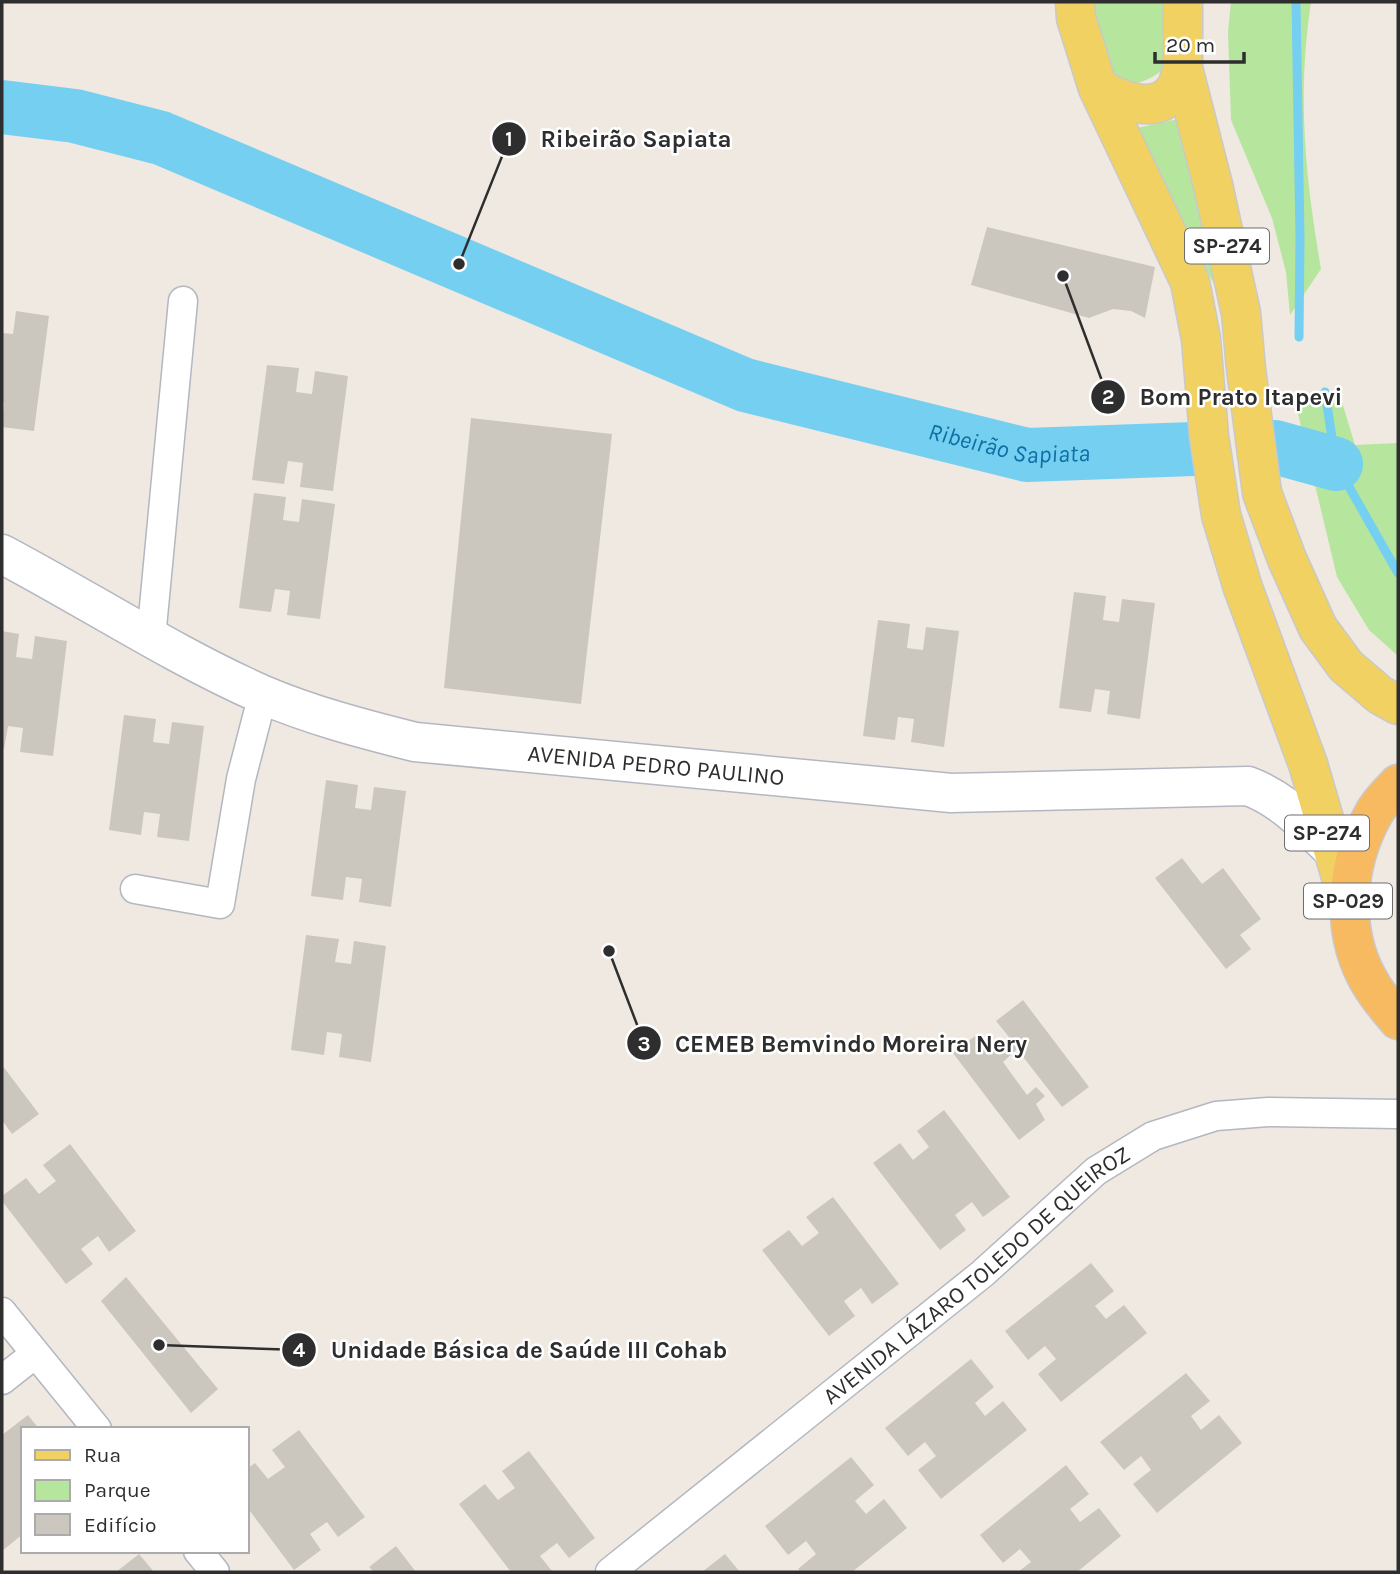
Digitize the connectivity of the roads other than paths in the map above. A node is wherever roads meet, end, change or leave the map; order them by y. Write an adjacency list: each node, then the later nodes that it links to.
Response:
1 (1075, 2): 4 (main road, SP-274)
2 (1183, 2): 3 (main road, SP-274)
3 (1183, 68): 4 (main road); 9 (main road, SP-274)
4 (1098, 88): 11 (main road, SP-274)
5 (183, 301): 7 (street)
6 (2, 554): 7 (main road, AVENIDA PEDRO PAULINO)
7 (151, 638): 8 (main road, AVENIDA PEDRO PAULINO)
8 (263, 694): 11 (main road, AVENIDA PEDRO PAULINO); 12 (street)
9 (1398, 705)
10 (1398, 784): 13 (highway, SP-029)
11 (1331, 848): 13 (main road, SP-274)
12 (135, 889)
13 (1348, 901): 14 (highway, SP-029)
14 (1398, 1020)
15 (1398, 1114): 22 (street, AVENIDA LÁZARO TOLEDO DE QUEIROZ)
16 (2, 1312): 17 (street)
17 (35, 1354): 18 (street); 19 (street)
18 (2, 1380)
19 (95, 1427)
20 (200, 1553): 21 (street)
21 (215, 1572)
22 (610, 1572)

